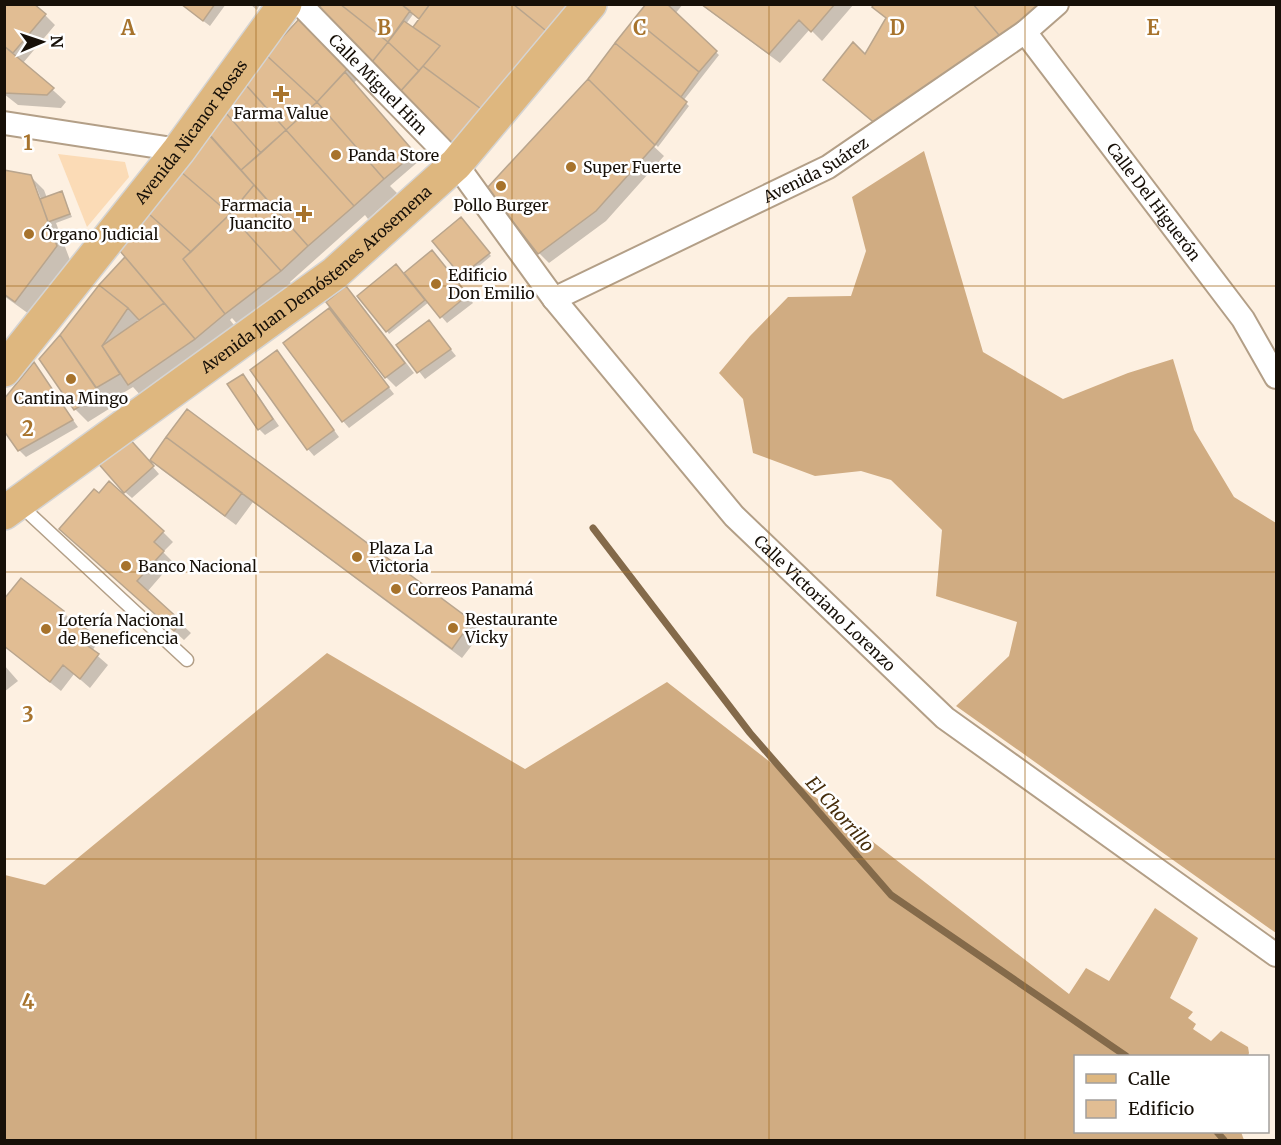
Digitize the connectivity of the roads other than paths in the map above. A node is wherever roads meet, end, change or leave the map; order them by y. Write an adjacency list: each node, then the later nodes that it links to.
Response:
1 (285, 4): 7 (main road, Avenida Nicanor Rosas)
2 (300, 4): 8 (street, Calle Miguel Him)
3 (590, 4): 8 (main road, Avenida Juan Demóstenes Arosemena)
4 (1057, 4): 5 (street, Avenida Suárez)
5 (1024, 32): 9 (street, Avenida Suárez); 11 (street, Calle Del Higuerón)
6 (4, 123): 7 (street)
7 (179, 150): 10 (main road, Avenida Nicanor Rosas)
8 (456, 164): 9 (street, Calle Victoriano Lorenzo); 12 (main road, Avenida Juan Demóstenes Arosemena)
9 (554, 299): 14 (street, Calle Victoriano Lorenzo)
10 (4, 370)
11 (1276, 377)
12 (12, 508): 13 (lane)
13 (187, 660)
14 (1276, 955)

